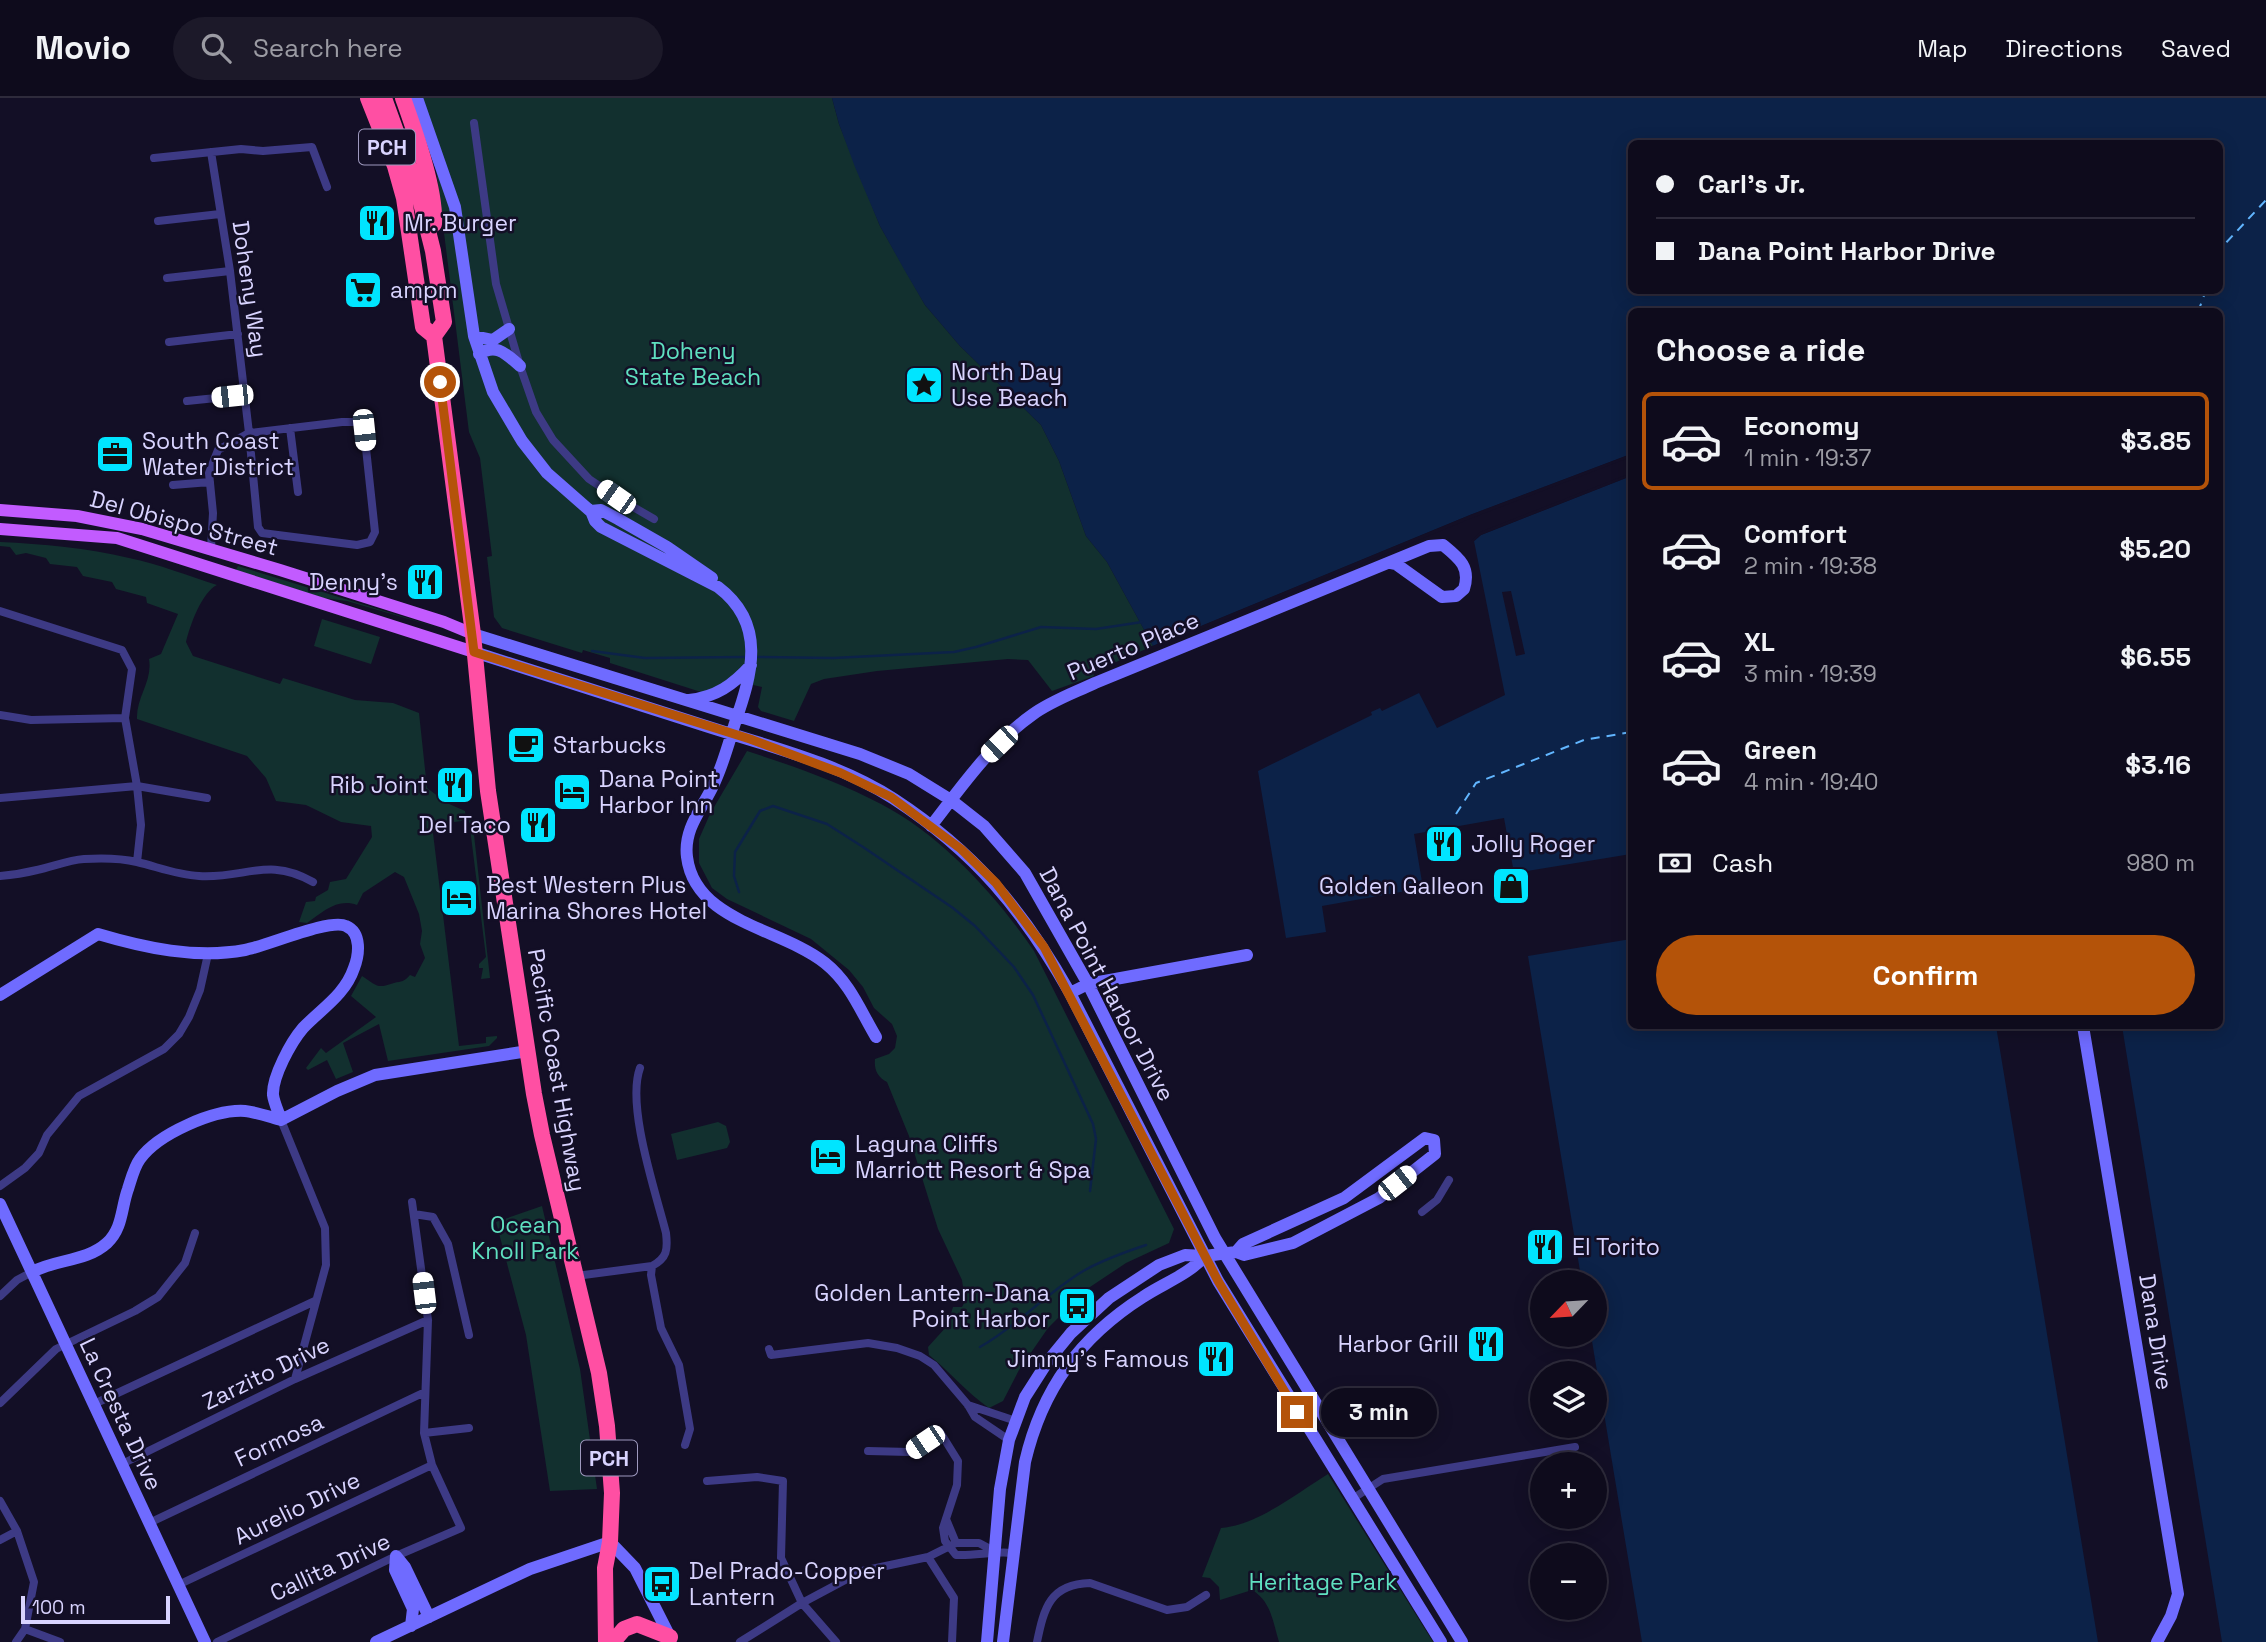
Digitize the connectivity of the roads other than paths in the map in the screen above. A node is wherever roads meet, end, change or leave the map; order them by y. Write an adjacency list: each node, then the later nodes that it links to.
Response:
1 (368, 98): 17 (highway, Pacific Coast Highway / PCH)
2 (383, 98): 11 (highway, Pacific Coast Highway / PCH)
3 (403, 98): 11 (highway)
4 (417, 98): 16 (street)
5 (474, 123): 14 (street)
6 (211, 152): 7 (street); 8 (street); 9 (street, Doheny Way)
7 (154, 159)
8 (327, 187)
9 (220, 214): 10 (street); 12 (street, Doheny Way)
10 (158, 221)
11 (433, 251): 17 (highway, Pacific Coast Highway / PCH)
12 (230, 271): 13 (street); 15 (street, Doheny Way)
13 (167, 278)
14 (509, 329): 16 (street); 20 (street)
15 (239, 334): 18 (street); 21 (street, Doheny Way)
16 (474, 335): 19 (street)
17 (433, 336): 36 (highway, Pacific Coast Highway / PCH)
18 (169, 342)
19 (479, 354): 20 (street); 29 (street)
20 (520, 366): 30 (street)
21 (245, 395): 22 (street); 24 (street, Doheny Way)
22 (187, 401)
23 (290, 428): 24 (street, Doheny Way); 24 (street, Doheny Way); 27 (street)
24 (248, 433): 25 (street, Doheny Way)
25 (210, 482): 26 (street); 32 (street, Doheny Way)
26 (173, 485)
27 (298, 492)
28 (0, 510): 32 (main road, Del Obispo Street)
29 (591, 511): 34 (street); 34 (street)
30 (654, 519)
31 (0, 529): 37 (main road, Del Obispo Street)
32 (211, 548): 36 (main road, Del Obispo Street)
33 (1391, 563): 33 (street, Puerto Place); 47 (street, Puerto Place)
34 (714, 581): 38 (street)
35 (0, 611): 42 (street)
36 (473, 634): 37 (highway, Pacific Coast Highway / PCH); 39 (street, Dana Point Harbor Drive)
37 (474, 652): 43 (street, Dana Point Harbor Drive); 59 (highway, Pacific Coast Highway / PCH)
38 (751, 665): 39 (street); 41 (street)
39 (685, 700): 41 (street, Dana Point Harbor Drive)
40 (0, 715): 42 (street)
41 (738, 716): 43 (street); 47 (street, Dana Point Harbor Drive)
42 (125, 718): 44 (street)
43 (732, 734): 48 (street, Dana Point Harbor Drive); 58 (street)
44 (137, 786): 45 (street); 46 (street); 49 (street)
45 (0, 798)
46 (207, 799)
47 (951, 800): 48 (street, Puerto Place); 54 (street, Dana Point Harbor Drive)
48 (931, 826): 55 (street, Dana Point Harbor Drive)
49 (136, 862): 50 (street); 51 (street)
50 (0, 876)
51 (313, 882)
52 (208, 954): 56 (street); 61 (street); 63 (street)
53 (1247, 955): 54 (street)
54 (1088, 984): 55 (street); 71 (street, Dana Point Harbor Drive)
55 (1070, 993): 72 (street, Dana Point Harbor Drive)
56 (0, 995)
57 (2084, 1029): 133 (street, Dana Drive)
58 (876, 1037)
59 (528, 1051): 61 (street); 75 (highway, Pacific Coast Highway / PCH)
60 (640, 1068): 73 (street)
61 (281, 1120): 74 (street); 77 (street)
62 (1449, 1180): 67 (street)
63 (0, 1186)
64 (1340, 1199): 69 (street); 69 (street); 71 (street)
65 (412, 1202): 68 (street)
66 (0, 1203): 74 (street, La Cresta Drive)
67 (1422, 1212)
68 (414, 1214): 78 (street); 79 (street)
69 (1347, 1215): 71 (street)
70 (195, 1233): 80 (street)
71 (1231, 1253): 72 (street); 99 (street, Dana Point Harbor Drive)
72 (1205, 1256): 82 (street); 85 (street); 100 (street, Dana Point Harbor Drive)
73 (652, 1266): 75 (street); 93 (street)
74 (32, 1272): 76 (street); 80 (street, La Cresta Drive)
75 (576, 1276): 105 (highway, Pacific Coast Highway / PCH)
76 (0, 1296)
77 (315, 1301): 83 (street); 87 (street)
78 (428, 1320): 83 (street, Zarzito Drive); 84 (street)
79 (469, 1335)
80 (66, 1345): 86 (street); 87 (street, La Cresta Drive)
81 (769, 1349): 88 (street)
82 (1048, 1361): 85 (street); 89 (street)
83 (295, 1379): 96 (street, Zarzito Drive)
84 (425, 1392): 91 (street); 102 (street, Formosa)
85 (1048, 1397): 108 (street)
86 (0, 1403)
87 (94, 1404): 96 (street, La Cresta Drive)
88 (968, 1405): 89 (street); 92 (street)
89 (1016, 1421): 92 (street)
90 (469, 1428): 91 (street)
91 (424, 1433): 97 (street)
92 (1009, 1440): 107 (street)
93 (685, 1445)
94 (1575, 1447): 99 (street)
95 (868, 1451): 106 (street)
96 (122, 1464): 102 (street, La Cresta Drive)
97 (432, 1465): 109 (street, Callita Drive); 111 (street, Aurelio Drive)
98 (707, 1481): 113 (street)
99 (1368, 1488): 100 (street); 132 (street, Dana Point Harbor Drive)
100 (1352, 1499): 131 (street, Dana Point Harbor Drive)
101 (0, 1501): 103 (street)
102 (149, 1522): 111 (street, La Cresta Drive)
103 (17, 1531): 104 (street); 116 (street)
104 (0, 1540)
105 (610, 1542): 114 (street); 117 (street); 123 (highway, Pacific Coast Highway / PCH)
106 (953, 1545): 107 (street); 110 (street)
107 (994, 1551): 108 (street); 128 (street)
108 (1012, 1553): 129 (street)
109 (396, 1556): 114 (street); 115 (street); 121 (street, Callita Drive)
110 (928, 1557): 113 (street); 127 (street)
111 (178, 1585): 120 (street, La Cresta Drive)
112 (1206, 1594): 130 (street)
113 (802, 1603): 125 (street); 126 (street)
114 (429, 1617): 115 (street)
115 (411, 1626): 122 (street)
116 (25, 1629): 118 (street); 119 (street)
117 (671, 1640): 124 (highway)
118 (16, 1642)
119 (60, 1642)
120 (205, 1642)
121 (217, 1642)
122 (376, 1642)
123 (606, 1642)
124 (613, 1642)
125 (740, 1642)
126 (836, 1642)
127 (952, 1642)
128 (987, 1642)
129 (1003, 1642)
130 (1037, 1642)
131 (1441, 1642)
132 (1462, 1642)
133 (2157, 1642)

